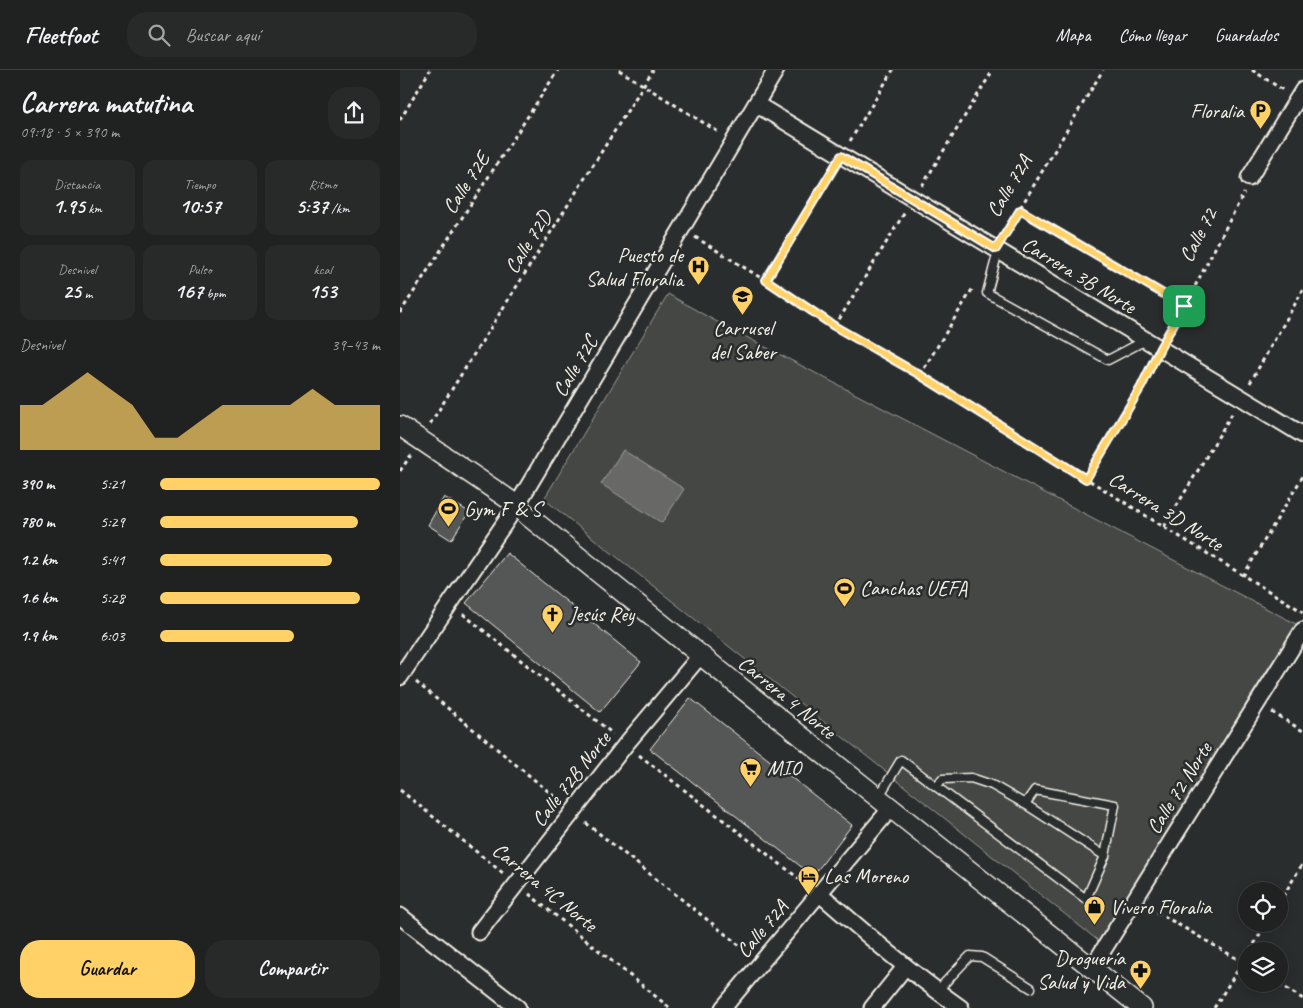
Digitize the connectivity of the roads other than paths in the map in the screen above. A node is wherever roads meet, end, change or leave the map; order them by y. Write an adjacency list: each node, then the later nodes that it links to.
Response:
1 (776, 70): 3 (street, Calle 72C)
2 (1300, 94): 4 (street)
3 (756, 104): 5 (street, Carrera 3B Norte); 9 (street, Calle 72C)
4 (1249, 178)
5 (997, 250): 6 (street, Carrera 3B Norte); 6 (lane)
6 (1146, 340): 8 (street, Carrera 3B Norte)
7 (400, 426): 9 (street, Carrera 4 Norte)
8 (1303, 435)
9 (517, 505): 11 (street, Carrera 4 Norte); 12 (street, Calle 72C)
10 (1303, 630): 21 (street, Calle 72 Norte)
11 (700, 656): 14 (street, Carrera 4 Norte); 19 (street, Calle 72B Norte)
12 (400, 677)
13 (937, 786): 14 (lane); 15 (lane); 16 (lane)
14 (884, 803): 17 (street, Calle 72A); 21 (street, Carrera 4 Norte)
15 (1025, 804): 16 (lane); 16 (lane)
16 (1105, 856)
17 (819, 893): 20 (street); 25 (street, Calle 72A)
18 (400, 916): 24 (street)
19 (479, 932)
20 (905, 967): 23 (street); 26 (street)
21 (1092, 968): 28 (street, Carrera 4 Norte)
22 (1032, 988): 23 (lane)
23 (937, 991): 27 (street)
24 (518, 1008)
25 (723, 1008)
26 (872, 1008)
27 (961, 1008)
28 (1142, 1008)

